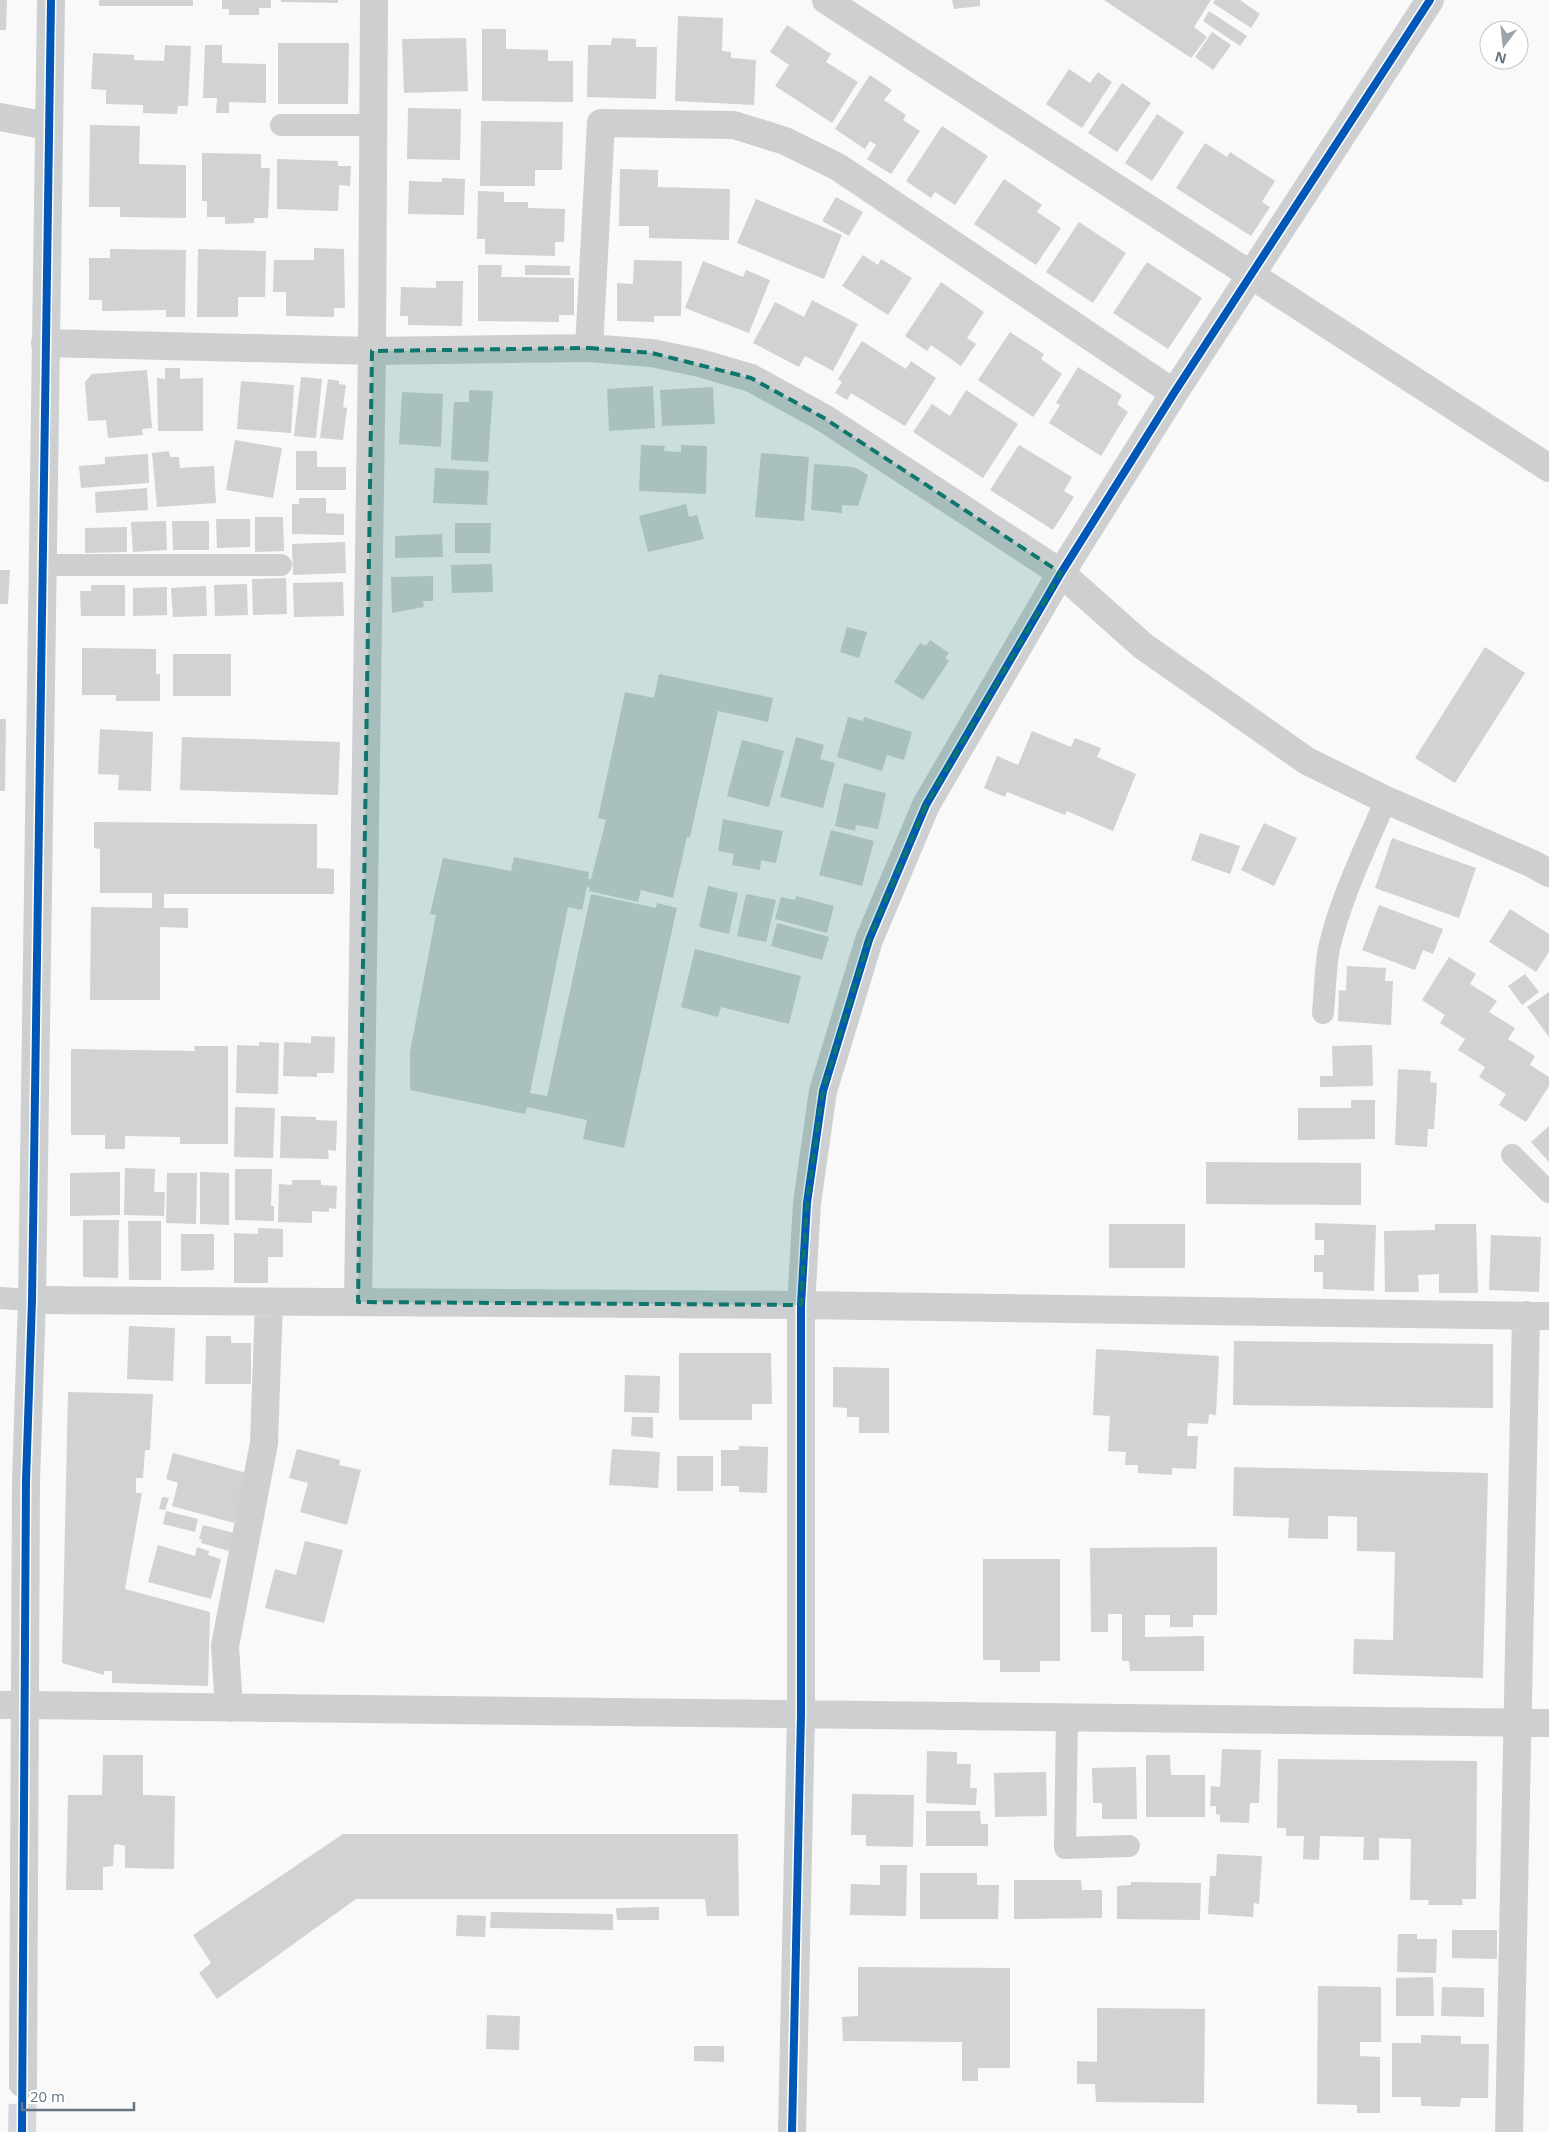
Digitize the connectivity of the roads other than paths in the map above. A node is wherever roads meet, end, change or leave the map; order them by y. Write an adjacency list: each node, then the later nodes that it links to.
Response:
1 (51, 0): 8 (street)
2 (374, 0): 7 (street)
3 (826, 0): 9 (street)
4 (1430, 0): 9 (street)
5 (0, 117): 8 (street)
6 (281, 125): 7 (lane)
7 (373, 125): 12 (street)
8 (48, 126): 10 (street)
9 (1252, 275): 13 (street); 14 (street)
10 (46, 343): 12 (street); 15 (street)
11 (589, 348): 12 (street); 13 (street); 17 (street)
12 (372, 350): 26 (street)
13 (1174, 393): 17 (street)
14 (1549, 468)
15 (42, 565): 16 (lane); 24 (street)
16 (281, 565)
17 (1062, 574): 18 (street); 27 (street)
18 (1386, 800): 19 (street); 20 (lane)
19 (1549, 873)
20 (1323, 1014)
21 (1512, 1155): 22 (lane)
22 (1549, 1192)
23 (0, 1298): 24 (lane)
24 (32, 1300): 25 (street); 29 (street)
25 (269, 1302): 26 (street); 30 (street)
26 (358, 1302): 27 (street)
27 (801, 1305): 28 (street); 31 (street)
28 (1538, 1315): 33 (street)
29 (12, 1705): 30 (street); 36 (street)
30 (229, 1708): 31 (street)
31 (801, 1714): 32 (street); 37 (street)
32 (1067, 1717): 33 (street); 35 (lane)
33 (1518, 1722): 34 (street); 38 (street)
34 (1549, 1723)
35 (1129, 1846)
36 (23, 2084)
37 (792, 2132)
38 (1509, 2132)

